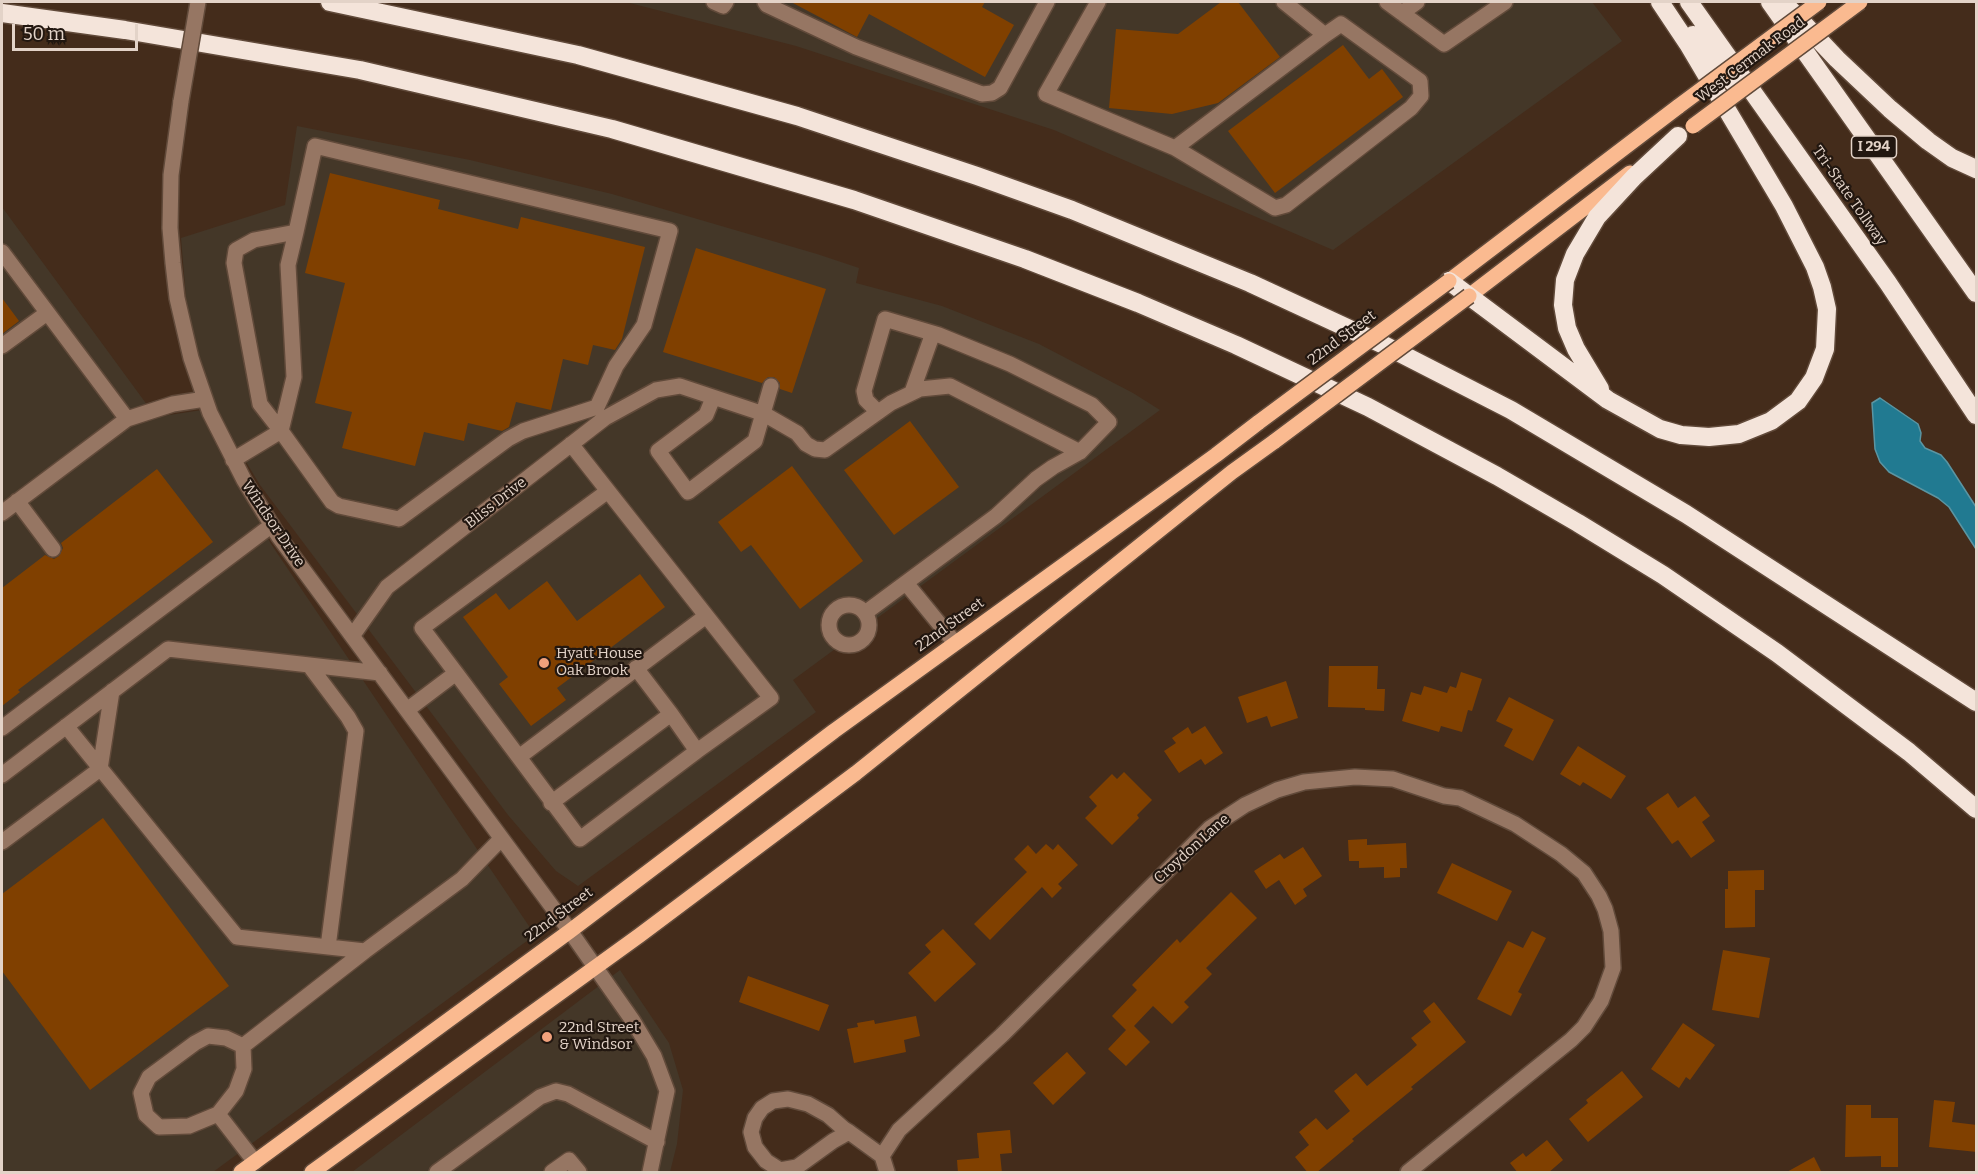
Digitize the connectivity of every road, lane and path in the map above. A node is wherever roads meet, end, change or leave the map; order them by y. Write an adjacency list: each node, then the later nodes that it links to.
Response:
1 (198, 2): 37 (street, Windsor Drive, bridge)
2 (330, 2): 63 (highway)
3 (714, 2): 4 (street)
4 (726, 2)
5 (765, 2): 6 (street)
6 (1047, 2)
7 (1098, 2): 23 (street)
8 (1284, 2): 20 (street)
9 (1387, 2): 18 (street)
10 (1417, 2): 18 (street)
11 (1505, 2): 18 (street)
12 (1662, 2): 25 (highway); 38 (highway)
13 (1689, 2): 25 (highway, Tri-State Tollway)
14 (1770, 2): 29 (highway, I 294)
15 (1783, 2): 24 (highway)
16 (1819, 2): 21 (main road, West Cermak Road, bridge)
17 (1860, 2): 22 (main road, West Cermak Road, bridge)
18 (1402, 13)
19 (2, 14): 73 (highway)
20 (1325, 35): 23 (street); 23 (street)
21 (1679, 106): 28 (main road, 22nd Street)
22 (1685, 131): 30 (main road); 38 (highway)
23 (1175, 148)
24 (1977, 169)
25 (1821, 187): 42 (highway, Tri-State Tollway)
26 (296, 232): 40 (street); 44 (street); 44 (street)
27 (2, 252): 31 (street)
28 (1449, 280): 30 (highway); 57 (main road, 22nd Street, bridge)
29 (1977, 293)
30 (1469, 296): 38 (highway); 79 (main road, bridge)
31 (47, 312): 33 (street); 43 (street)
32 (933, 333): 35 (street); 39 (street); 46 (street)
33 (2, 346)
34 (771, 386): 41 (street)
35 (912, 392): 39 (street); 46 (street)
36 (713, 398): 40 (street, Bliss Drive); 41 (street); 41 (street)
37 (205, 399): 43 (street); 47 (street, Windsor Drive)
38 (1608, 400)
39 (878, 412): 41 (street)
40 (601, 413): 44 (street); 45 (street, Bliss Drive)
41 (764, 414)
42 (1977, 415)
43 (127, 419): 49 (street)
44 (281, 431): 47 (street)
45 (572, 444): 48 (street); 56 (street, Bliss Drive)
46 (1080, 452): 53 (street)
47 (233, 460): 51 (street, Windsor Drive)
48 (608, 491): 55 (street); 61 (street)
49 (17, 501): 50 (street); 52 (street)
50 (2, 513)
51 (272, 525): 56 (street, Windsor Drive); 67 (street)
52 (53, 549)
53 (906, 583): 54 (street); 57 (street)
54 (865, 613)
55 (706, 616): 59 (street); 68 (street)
56 (353, 635): 60 (street, Windsor Drive)
57 (955, 643): 76 (main road, 22nd Street)
58 (309, 665): 60 (street); 62 (street); 77 (street)
59 (636, 668): 65 (street); 69 (street)
60 (380, 673): 64 (street, Windsor Drive)
61 (456, 673): 64 (street); 69 (street)
62 (112, 691): 66 (street); 70 (street)
63 (1977, 702)
64 (408, 710): 74 (street, Windsor Drive)
65 (671, 714): 68 (street); 72 (street)
66 (66, 726): 70 (street); 71 (street)
67 (2, 728)
68 (697, 751): 72 (street)
69 (519, 757): 72 (street)
70 (100, 769): 75 (street); 77 (street)
71 (2, 775)
72 (551, 803)
73 (1977, 809)
74 (501, 839): 76 (street, Windsor Drive); 78 (street)
75 (2, 842)
76 (570, 931): 79 (street, Windsor Drive); 85 (main road, 22nd Street)
77 (328, 947): 78 (street)
78 (365, 951): 80 (street)
79 (594, 967): 83 (street, Windsor Drive); 87 (main road)
80 (243, 1046): 81 (street); 81 (street)
81 (218, 1114): 85 (street)
82 (849, 1132): 82 (street); 84 (street)
83 (657, 1142): 88 (street); 91 (street, Windsor Drive)
84 (882, 1156): 92 (street); 93 (street, Croydon Lane)
85 (255, 1162): 86 (main road, 22nd Street)
86 (241, 1173)
87 (312, 1173)
88 (437, 1173)
89 (552, 1173): 90 (street)
90 (579, 1173)
91 (650, 1173)
92 (887, 1173)
93 (1408, 1173)

